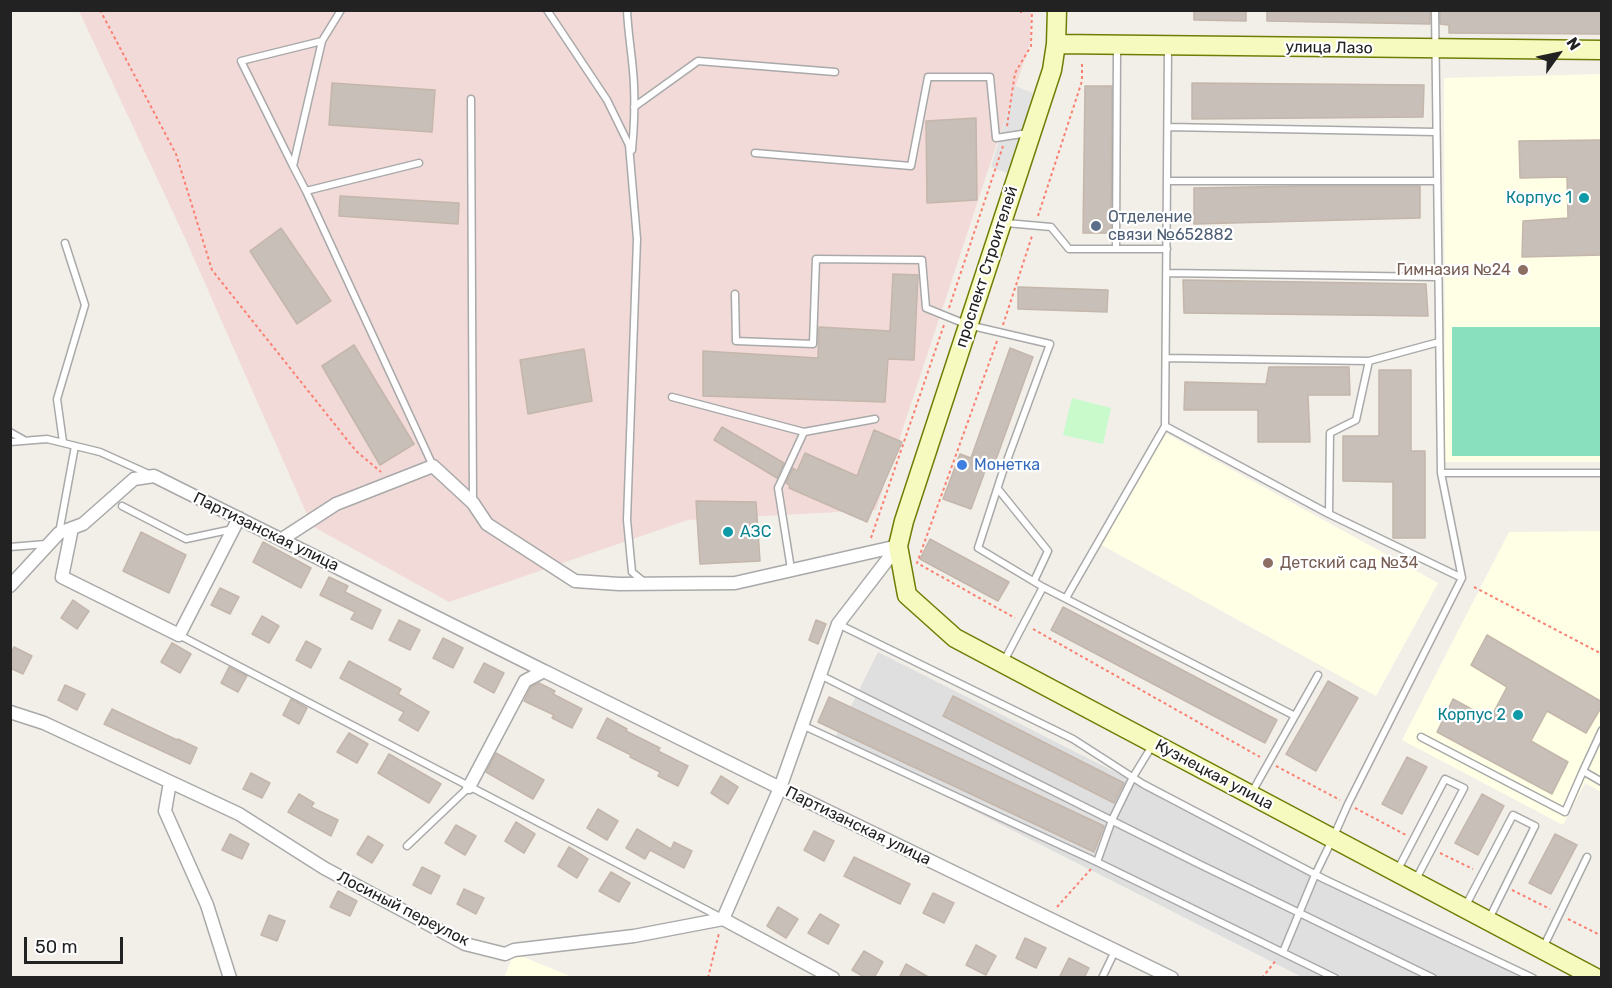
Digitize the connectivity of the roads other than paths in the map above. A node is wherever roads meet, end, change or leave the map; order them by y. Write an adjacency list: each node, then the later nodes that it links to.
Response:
1 (341, 10): 6 (lane)
2 (547, 10): 20 (lane)
3 (627, 10): 14 (lane)
4 (1057, 10): 7 (main road, проспект Строителей)
5 (1435, 10): 10 (lane)
6 (322, 41): 21 (lane); 21 (lane)
7 (1056, 44): 8 (main road, улица Лазо); 17 (main road, проспект Строителей)
8 (1117, 45): 9 (main road, улица Лазо); 27 (lane)
9 (1168, 46): 10 (main road, улица Лазо); 15 (lane)
10 (1434, 49): 11 (main road, улица Лазо); 16 (lane)
11 (1602, 50)
12 (835, 72): 14 (lane)
13 (471, 99): 50 (lane)
14 (634, 107): 20 (lane)
15 (1168, 127): 16 (lane); 23 (lane)
16 (1436, 132): 22 (lane)
17 (1032, 133): 18 (lane); 25 (main road, проспект Строителей)
18 (755, 153)
19 (419, 163): 24 (lane)
20 (630, 164): 64 (lane)
21 (293, 166): 24 (lane)
22 (1437, 180): 23 (lane); 30 (lane)
23 (1167, 181): 28 (lane)
24 (306, 191): 45 (lane)
25 (1002, 223): 27 (lane); 32 (main road, проспект Строителей)
26 (65, 243): 43 (lane)
27 (1116, 249): 28 (lane)
28 (1167, 249): 29 (lane)
29 (1167, 273): 30 (lane); 34 (lane)
30 (1438, 277): 33 (lane)
31 (735, 294): 32 (lane)
32 (968, 325): 49 (lane); 53 (main road, проспект Строителей)
33 (1439, 342): 35 (lane); 46 (lane)
34 (1166, 358): 35 (lane); 38 (lane)
35 (1369, 361): 52 (lane)
36 (672, 397): 40 (lane)
37 (875, 419): 40 (lane)
38 (1165, 426): 52 (lane); 67 (lane)
39 (10, 432): 41 (lane)
40 (804, 432): 61 (lane)
41 (24, 441): 42 (lane); 43 (lane)
42 (10, 442)
43 (63, 442): 44 (lane)
44 (75, 446): 48 (lane); 56 (lane)
45 (433, 466): 50 (street); 57 (street)
46 (1442, 473): 47 (lane); 62 (lane)
47 (1602, 473)
48 (154, 476): 54 (street, Партизанская улица); 55 (street)
49 (998, 489): 63 (lane); 63 (lane)
50 (473, 503): 64 (street)
51 (122, 506): 54 (lane)
52 (1329, 514): 62 (lane)
53 (904, 521): 59 (main road, Кузнецкая улица)
54 (236, 524): 57 (street, Партизанская улица); 69 (street)
55 (72, 528): 56 (street); 69 (street)
56 (59, 533): 58 (street)
57 (282, 539): 71 (street, Партизанская улица)
58 (50, 543): 60 (lane); 65 (street)
59 (898, 546): 61 (street); 68 (street); 70 (main road, Кузнецкая улица)
60 (10, 547)
61 (791, 569): 64 (street)
62 (1462, 578): 88 (lane)
63 (1034, 581): 66 (lane)
64 (646, 584)
65 (10, 586)
66 (1043, 586): 67 (lane); 70 (lane)
67 (1066, 598): 75 (lane)
68 (838, 624): 72 (street); 81 (lane)
69 (179, 635): 84 (lane)
70 (1003, 663): 79 (main road, Кузнецкая улица)
71 (544, 671): 84 (street); 85 (street, Партизанская улица)
72 (820, 675): 76 (street); 87 (lane)
73 (1318, 675): 75 (lane)
74 (10, 712): 82 (street, Лосиный переулок)
75 (1295, 716): 86 (lane)
76 (802, 725): 85 (street); 91 (lane)
77 (1602, 730): 80 (lane)
78 (1421, 737): 80 (lane)
79 (1154, 743): 81 (lane); 86 (main road, Кузнецкая улица)
80 (1583, 771): 83 (lane)
81 (1133, 777): 87 (lane); 93 (lane)
82 (171, 782): 97 (street, Лосиный переулок); 102 (street)
83 (1602, 782)
84 (469, 786): 89 (lane); 97 (lane)
85 (780, 788): 97 (street); 100 (street, Партизанская улица)
86 (1251, 795): 88 (main road, Кузнецкая улица)
87 (1112, 820): 91 (lane); 96 (lane)
88 (1333, 838): 92 (main road, Кузнецкая улица); 93 (lane)
89 (406, 846)
90 (1587, 857): 99 (lane)
91 (1097, 862): 101 (lane)
92 (1397, 872): 94 (main road, Кузнецкая улица); 94 (lane)
93 (1315, 875): 96 (lane); 108 (lane)
94 (1415, 882): 95 (main road, Кузнецкая улица)
95 (1464, 908): 98 (main road, Кузнецкая улица); 98 (lane)
96 (1299, 912): 101 (lane); 107 (lane)
97 (723, 919): 103 (street)
98 (1489, 920): 99 (main road, Кузнецкая улица)
99 (1543, 949): 109 (main road, Кузнецкая улица)
100 (1116, 950): 104 (lane); 105 (street, Партизанская улица)
101 (1283, 952): 106 (lane)
102 (230, 978)
103 (833, 978)
104 (1102, 978)
105 (1172, 978)
106 (1335, 978)
107 (1433, 978)
108 (1533, 978)
109 (1596, 978)

